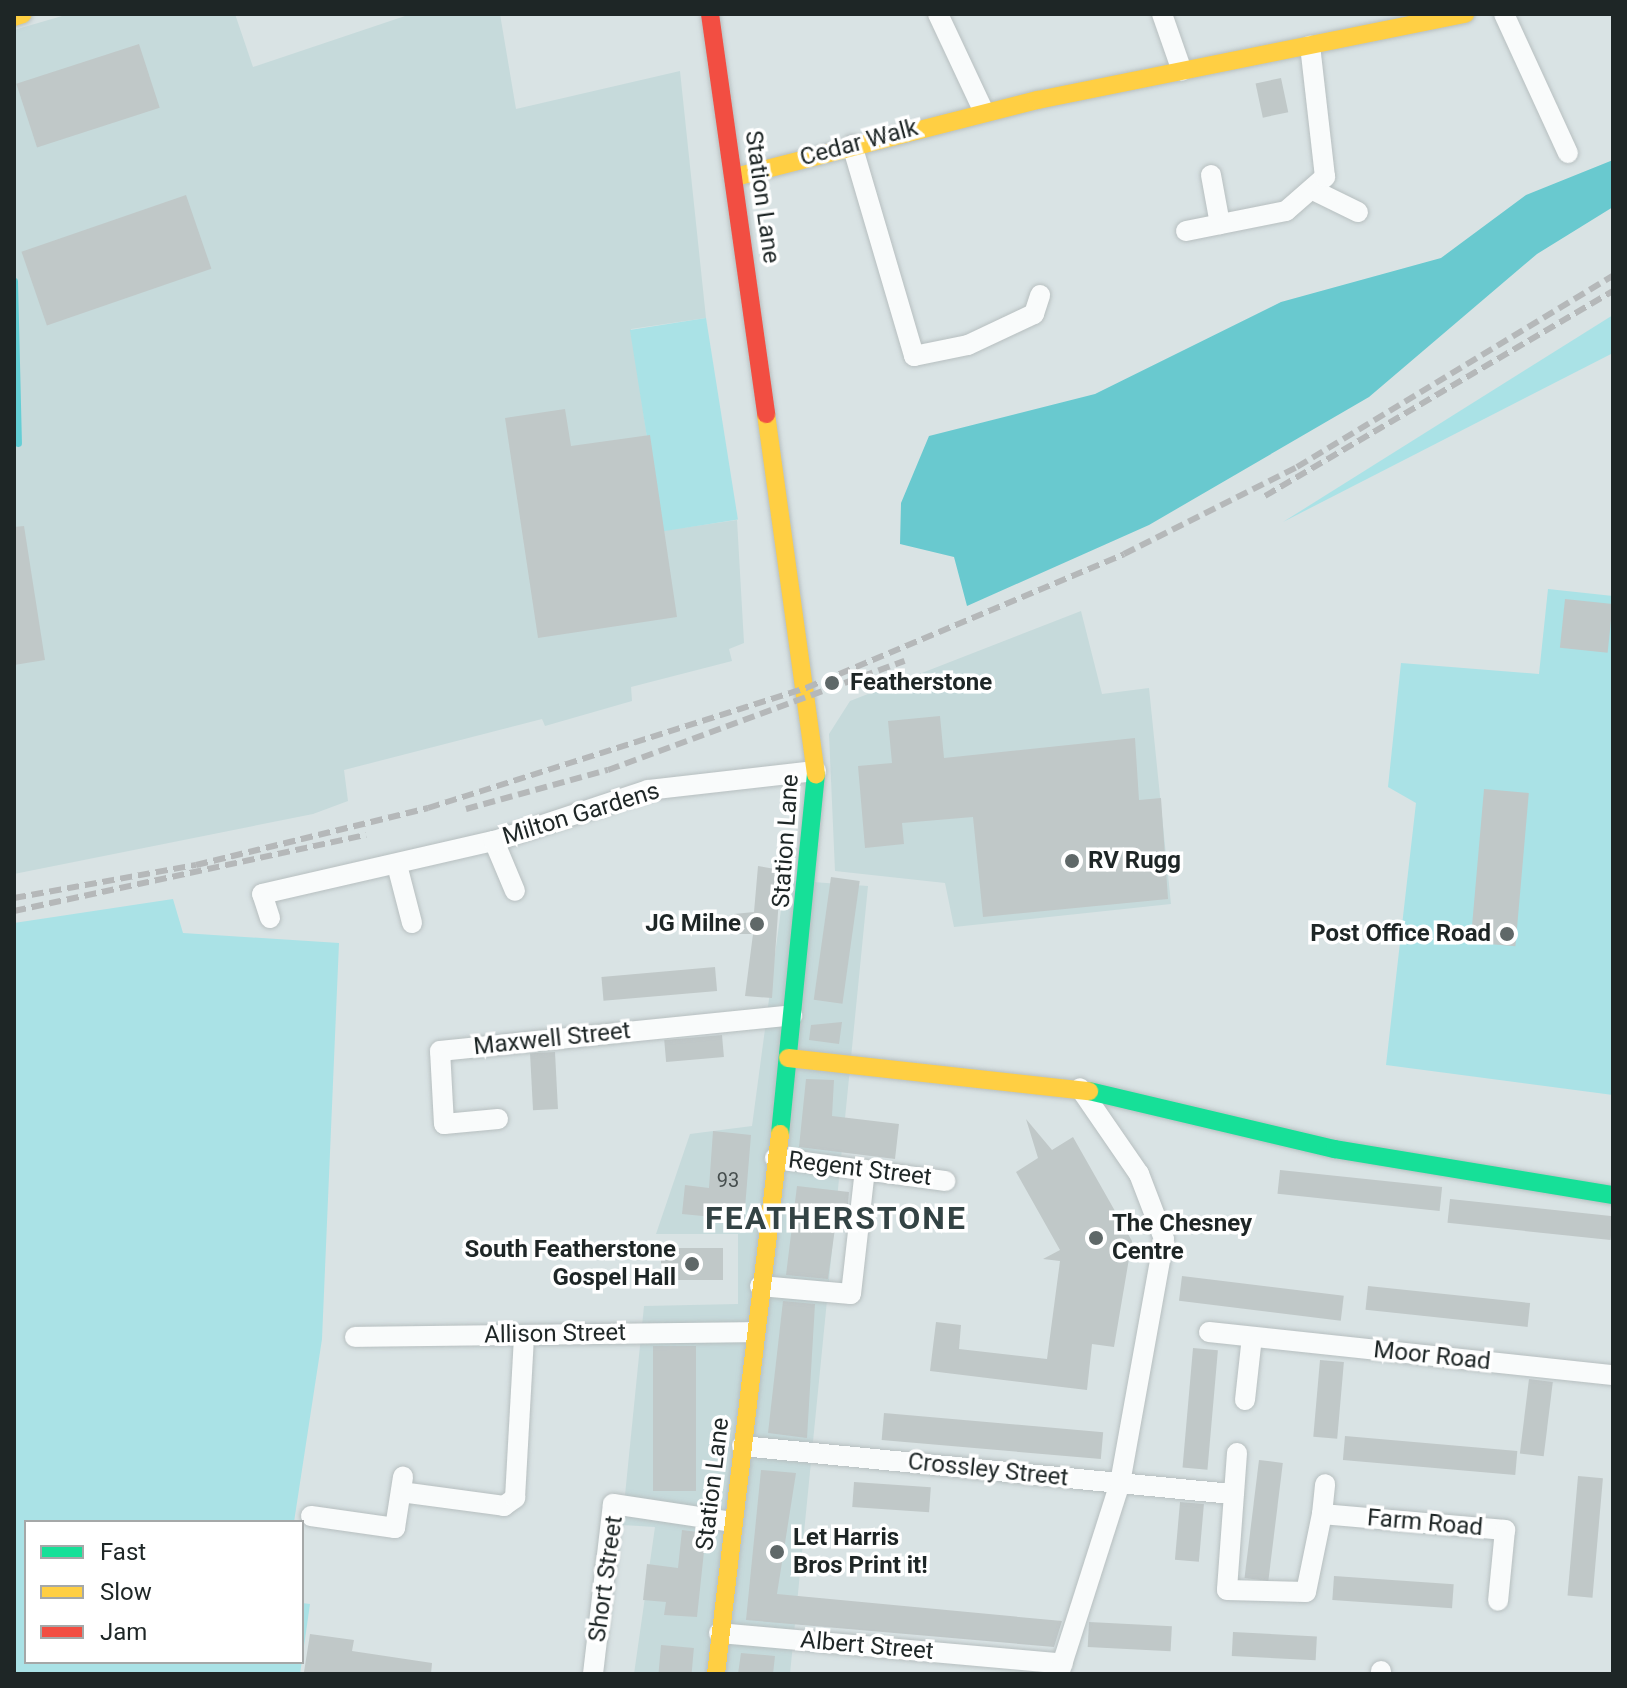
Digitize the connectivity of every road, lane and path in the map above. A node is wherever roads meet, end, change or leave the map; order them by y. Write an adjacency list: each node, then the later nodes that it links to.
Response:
1 (23, 14): 7 (main road)
2 (710, 14): 15 (main road, Station Lane)
3 (938, 14): 11 (street)
4 (1162, 14): 10 (street)
5 (1465, 14): 8 (main road, Cedar Walk)
6 (1504, 14): 13 (street)
7 (14, 17)
8 (1399, 22): 9 (main road, Cedar Walk)
9 (1310, 46): 10 (main road, Cedar Walk); 16 (street)
10 (1182, 71): 11 (main road, Cedar Walk)
11 (984, 112): 12 (main road, Cedar Walk)
12 (852, 145): 15 (main road, Cedar Walk); 20 (street)
13 (1568, 153)
14 (1211, 175): 18 (street)
15 (735, 177): 21 (main road, Station Lane)
16 (1313, 190): 17 (street); 18 (street)
17 (1358, 212)
18 (1220, 224): 19 (street)
19 (1186, 231)
20 (1040, 295)
21 (816, 771): 22 (street, Milton Gardens); 27 (main road, Station Lane)
22 (494, 841): 23 (street, Milton Gardens); 24 (street)
23 (397, 865): 25 (street, Milton Gardens); 26 (street)
24 (515, 891)
25 (270, 918)
26 (412, 923)
27 (792, 1015): 28 (main road, Station Lane); 30 (street, Maxwell Street)
28 (788, 1058): 29 (main road); 31 (main road, Station Lane)
29 (1080, 1088): 34 (main road); 45 (street)
30 (498, 1119)
31 (775, 1158): 32 (street, Regent Street); 35 (main road, Station Lane)
32 (865, 1170): 33 (street, Regent Street); 35 (street)
33 (945, 1181)
34 (1613, 1195)
35 (760, 1286): 36 (main road, Station Lane)
36 (754, 1332): 38 (street, Allison Street); 43 (main road, Station Lane)
37 (1209, 1332): 40 (street, Moor Road)
38 (524, 1335): 39 (street, Allison Street); 49 (street)
39 (355, 1337)
40 (1252, 1337): 41 (street, Moor Road); 42 (street)
41 (1613, 1375)
42 (1245, 1400)
43 (742, 1446): 45 (street, Crossley Street); 50 (main road, Station Lane)
44 (1237, 1453): 47 (street)
45 (1120, 1483): 47 (street, Crossley Street); 53 (street)
46 (1325, 1484): 48 (street)
47 (1234, 1494): 48 (street)
48 (1322, 1514): 51 (street, Farm Road)
49 (311, 1516)
50 (732, 1522): 52 (main road, Station Lane); 54 (street, Short Street)
51 (1498, 1601)
52 (719, 1633): 53 (street, Albert Street); 55 (main road, Station Lane)
53 (1061, 1669)
54 (593, 1674)
55 (716, 1674)

